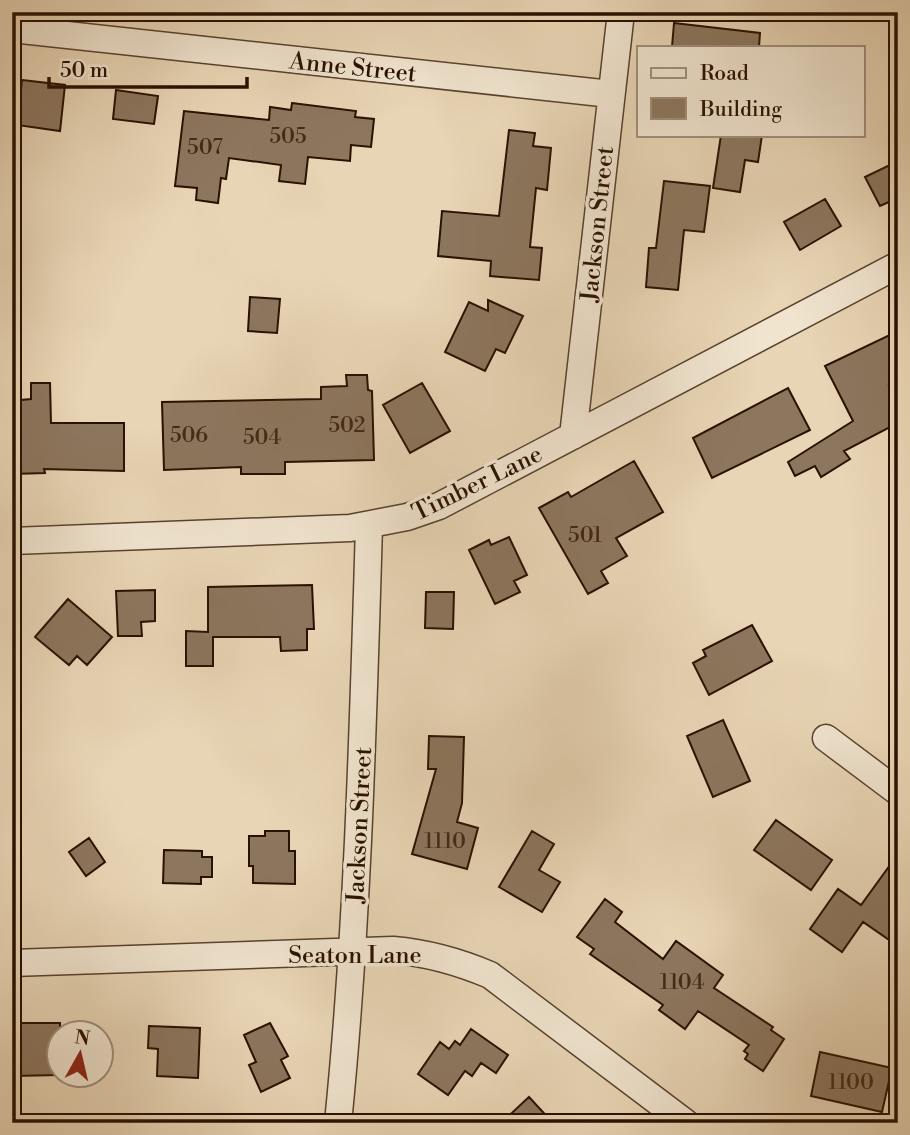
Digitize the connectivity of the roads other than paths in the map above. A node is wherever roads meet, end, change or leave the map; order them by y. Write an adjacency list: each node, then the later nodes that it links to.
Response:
1 (621, 12): 3 (street, Jackson Street)
2 (12, 29): 3 (street, Anne Street)
3 (611, 94): 5 (street, Jackson Street)
4 (898, 265): 5 (street, Timber Lane)
5 (573, 436): 6 (street, Timber Lane)
6 (369, 526): 7 (street, Timber Lane); 10 (street, Jackson Street)
7 (12, 541)
8 (826, 738): 9 (street)
9 (898, 792)
10 (353, 951): 11 (street, Seaton Lane); 12 (street, Jackson Street); 13 (street, Seaton Lane)
11 (12, 963)
12 (338, 1123)
13 (686, 1123)

